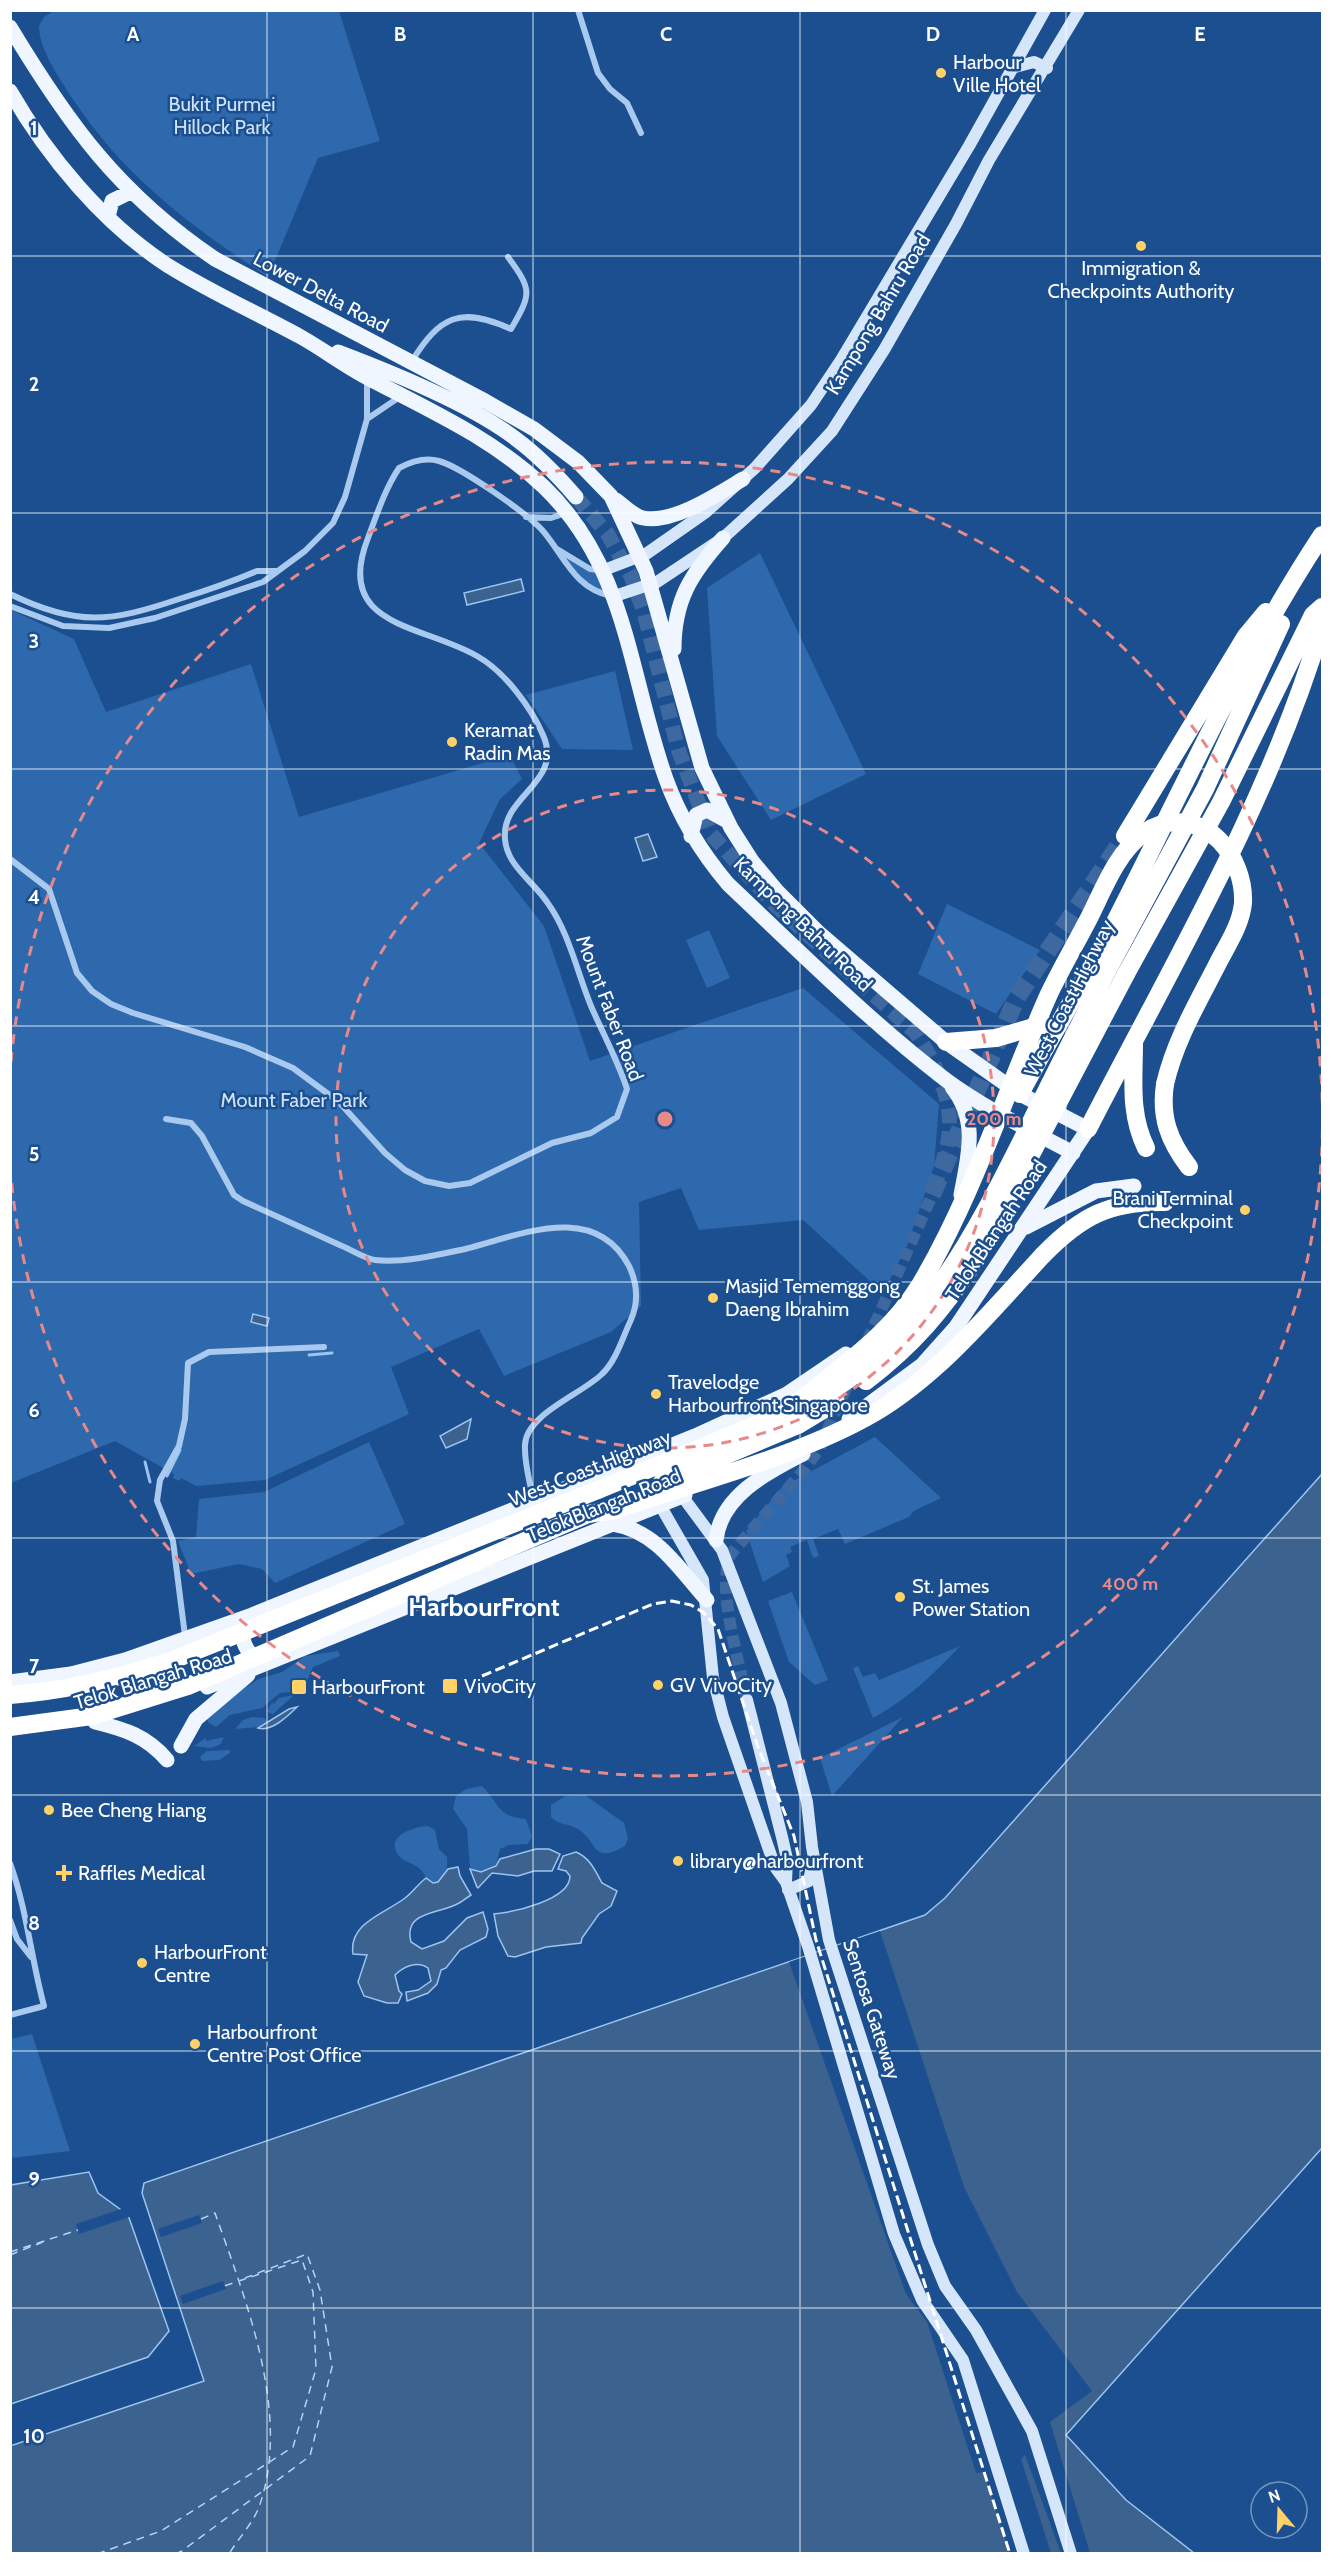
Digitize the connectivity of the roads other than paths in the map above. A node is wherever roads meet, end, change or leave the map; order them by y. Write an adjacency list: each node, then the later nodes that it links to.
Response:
1 (578, 10): 8 (street)
2 (1046, 10): 5 (main road, Kampong Bahru Road)
3 (1079, 10): 6 (main road, Kampong Bahru Road)
4 (10, 27): 9 (main road, Lower Delta Road)
5 (1015, 67): 6 (main road); 17 (main road, Kampong Bahru Road)
6 (1047, 68): 23 (main road, Kampong Bahru Road)
7 (10, 91): 10 (main road)
8 (641, 133)
9 (130, 192): 10 (main road); 13 (main road, Lower Delta Road)
10 (108, 217): 12 (main road)
11 (508, 257): 13 (street)
12 (303, 339): 14 (main road); 18 (main road)
13 (411, 363): 19 (main road, Lower Delta Road)
14 (367, 377): 15 (main road); 16 (street)
15 (404, 394): 16 (street); 20 (main road)
16 (367, 419): 28 (street)
17 (743, 479): 19 (main road); 26 (main road, Kampong Bahru Road)
18 (576, 496)
19 (611, 496): 26 (main road, Lower Delta Road)
20 (567, 512): 21 (street); 27 (main road)
21 (526, 517): 25 (street, Mount Faber Road); 40 (street, Mount Faber Road)
22 (1323, 535): 30 (highway)
23 (723, 538): 29 (main road, Kampong Bahru Road); 36 (main road)
24 (1323, 546): 58 (highway, West Coast Highway, bridge)
25 (557, 549): 27 (street, Mount Faber Road); 32 (street, Mount Faber Road)
26 (639, 558): 27 (main road, Kampong Bahru Road); 29 (main road, Kampong Bahru Road)
27 (604, 570): 32 (main road, Kampong Bahru Road)
28 (278, 571): 31 (street); 33 (street)
29 (651, 585): 32 (main road, Kampong Bahru Road); 36 (main road, Kampong Bahru Road)
30 (1289, 586): 39 (highway); 41 (highway)
31 (10, 594)
32 (615, 596): 38 (main road, Kampong Bahru Road)
33 (10, 606)
34 (1323, 608): 65 (highway, West Coast Highway, bridge)
35 (1323, 625): 42 (highway)
36 (674, 668): 37 (main road, Kampong Bahru Road)
37 (727, 821): 38 (main road); 43 (main road, Kampong Bahru Road)
38 (692, 836): 44 (main road, Kampong Bahru Road)
39 (1125, 836)
40 (10, 859)
41 (1062, 1015): 43 (highway); 45 (highway)
42 (1134, 1039): 48 (highway); 49 (highway)
43 (946, 1042): 45 (main road, Kampong Bahru Road)
44 (947, 1080): 46 (main road, Kampong Bahru Road); 53 (main road)
45 (1020, 1095): 46 (main road, Telok Blangah Road); 48 (main road, Kampong Bahru Road)
46 (1006, 1118): 50 (main road, Kampong Bahru Road); 53 (main road, Telok Blangah Road)
47 (166, 1119): 63 (street)
48 (1088, 1129): 50 (main road, Telok Blangah Road)
49 (1146, 1148)
50 (1073, 1153): 55 (main road, Telok Blangah Road)
51 (1189, 1167): 58 (highway, bridge)
52 (1134, 1186): 55 (main road)
53 (960, 1198): 59 (main road, Telok Blangah Road)
54 (1165, 1202): 65 (highway, bridge)
55 (1023, 1229): 57 (main road, Telok Blangah Road)
56 (324, 1347): 70 (street)
57 (869, 1405): 62 (main road, Telok Blangah Road); 67 (main road)
58 (789, 1410): 75 (highway, West Coast Highway, bridge)
59 (695, 1436): 60 (main road, Telok Blangah Road); 61 (main road)
60 (611, 1470): 61 (main road, Sentosa Gateway); 63 (main road, Telok Blangah Road)
61 (659, 1476): 62 (main road, Sentosa Gateway); 64 (main road)
62 (682, 1496): 64 (main road, Telok Blangah Road); 67 (main road, Sentosa Gateway)
63 (533, 1503): 69 (main road, Telok Blangah Road)
64 (659, 1506): 66 (main road, Telok Blangah Road); 68 (main road)
65 (588, 1514): 80 (highway, West Coast Highway, bridge)
66 (612, 1524): 68 (main road); 73 (main road, Telok Blangah Road)
67 (716, 1540): 84 (main road, Sentosa Gateway)
68 (706, 1600): 86 (main road)
69 (252, 1615): 70 (main road, Telok Blangah Road); 73 (main road)
70 (186, 1639): 71 (main road, Telok Blangah Road)
71 (153, 1652): 72 (main road, Telok Blangah Road); 77 (street)
72 (135, 1657): 74 (main road, Telok Blangah Road); 78 (street)
73 (262, 1666): 77 (main road, Telok Blangah Road); 82 (main road)
74 (10, 1682)
75 (10, 1695)
76 (747, 1700): 86 (main road)
77 (167, 1701): 78 (main road, Telok Blangah Road)
78 (148, 1707): 79 (main road, Telok Blangah Road)
79 (95, 1722): 81 (main road, Telok Blangah Road); 83 (main road)
80 (10, 1727)
81 (10, 1734)
82 (182, 1746)
83 (167, 1760)
84 (812, 1847): 86 (main road); 91 (main road, Sentosa Gateway)
85 (10, 1863): 88 (street)
86 (787, 1886): 90 (main road)
87 (10, 1920): 88 (street)
88 (31, 1957): 89 (street)
89 (10, 2015)
90 (1024, 2553)
91 (1071, 2553)

